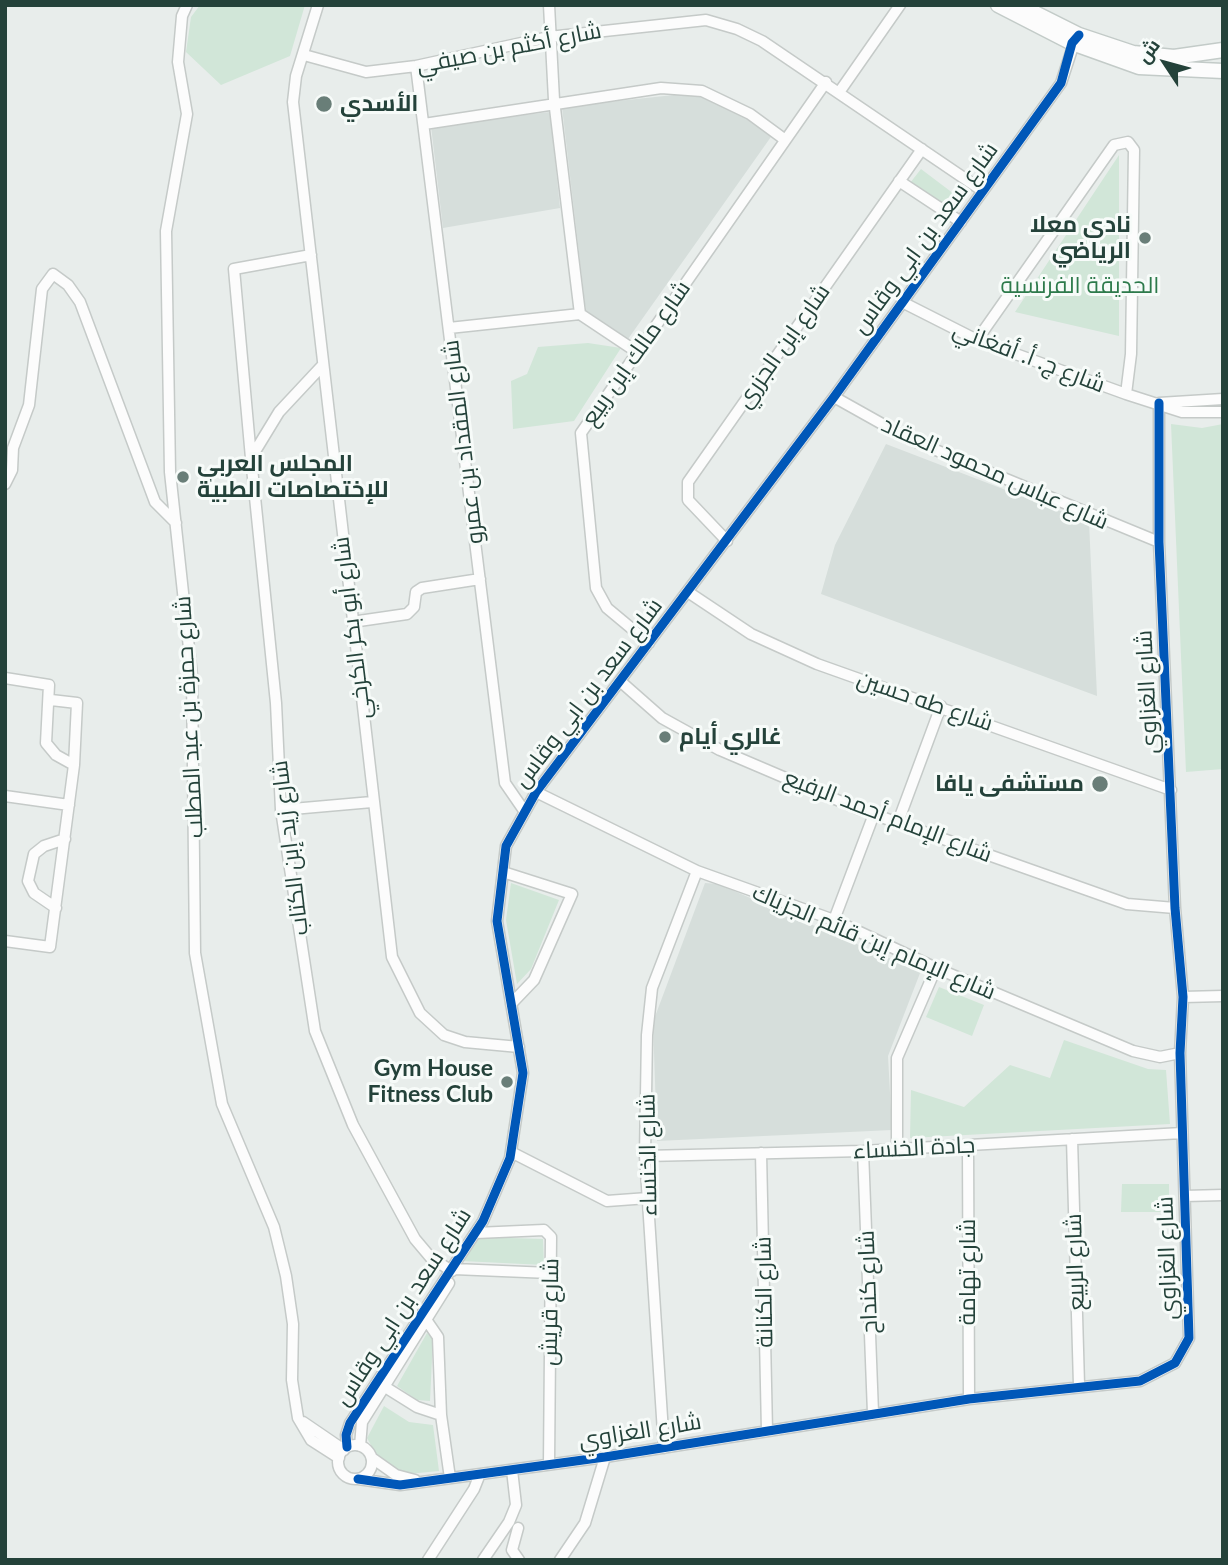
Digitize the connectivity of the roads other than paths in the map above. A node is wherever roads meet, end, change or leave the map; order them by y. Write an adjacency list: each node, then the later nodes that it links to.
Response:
1 (187, 5): 38 (street, شارع حمزة بن عبد المطلب)
2 (318, 5): 10 (street, شارع أبو بكر الكرخي)
3 (549, 5): 7 (street)
4 (900, 5): 14 (street)
5 (998, 5): 8 (street)
6 (1019, 5): 8 (street)
7 (549, 37): 11 (street, شارع أكثم بن صيفي); 13 (street, شارع أكثم بن صيفي); 15 (street)
8 (1075, 39): 9 (street); 12 (street); 20 (street, شارع سعد بن ابي وقاس)
9 (1223, 50)
10 (303, 55): 11 (street, شارع أكثم بن صيفي); 22 (street, شارع أبو بكر الكرخي)
11 (416, 66): 16 (street, شارع المقداد بن عمرو)
12 (1223, 71)
13 (826, 82): 14 (street, شارع أكثم بن صيفي); 17 (street, شارع مالك إبن ربيع)
14 (840, 91): 18 (street, شارع أكثم بن صيفي)
15 (555, 103): 16 (street); 17 (street); 24 (street)
16 (424, 124): 25 (street, شارع المقداد بن عمرو)
17 (784, 139): 27 (street, شارع مالك إبن ربيع)
18 (922, 149): 19 (street, شارع إبن الجزري); 20 (street, شارع أكثم بن صيفي)
19 (900, 181): 21 (street); 39 (street, شارع إبن الجزري)
20 (983, 191): 21 (street, شارع سعد بن ابي وقاس)
21 (961, 222): 23 (street, شارع سعد بن ابي وقاس)
22 (311, 255): 28 (street, شارع أبو بكر الكرخي); 35 (street, شارع زيد إبن الكتاب)
23 (902, 302): 26 (street, شارع ج. أ. أفغاني); 30 (street, شارع سعد بن ابي وقاس)
24 (580, 314): 25 (street); 27 (street)
25 (449, 328): 41 (street, شارع المقداد بن عمرو)
26 (976, 340): 29 (street, شارع ج. أ. أفغاني); 29 (street)
27 (637, 352): 44 (street, شارع مالك إبن ربيع)
28 (323, 366): 35 (street); 43 (street, شارع أبو بكر الكرخي)
29 (1126, 394): 32 (street, شارع ج. أ. أفغاني)
30 (834, 397): 39 (street, شارع سعد بن ابي وقاس); 40 (street, شارع عباس محمود العقاد)
31 (1223, 400): 32 (street, شارع ج. أ. أفغاني)
32 (1159, 403): 33 (street, شارع ج. أ. أفغاني); 40 (street, شارع الغزاوي)
33 (1223, 412)
34 (13, 448): 36 (street); 37 (street); 38 (street)
35 (251, 458): 55 (street, شارع زيد إبن الكتاب)
36 (5, 461)
37 (5, 484)
38 (176, 523): 95 (street, شارع حمزة بن عبد المطلب)
39 (727, 541): 42 (street, شارع سعد بن ابي وقاس)
40 (1159, 542): 50 (street, شارع الغزاوي)
41 (480, 579): 43 (street); 56 (street, شارع المقداد بن عمرو)
42 (688, 592): 44 (street, شارع سعد بن ابي وقاس); 48 (street, شارع طه حسين)
43 (352, 622): 53 (street, شارع أبو بكر الكرخي)
44 (649, 643): 46 (street, شارع سعد بن ابي وقاس)
45 (5, 678): 47 (street)
46 (620, 681): 51 (street, شارع سعد بن ابي وقاس); 57 (street, شارع الإمام أحمد الرفيع)
47 (51, 700): 49 (street); 49 (street)
48 (941, 706): 50 (street, شارع طه حسين); 58 (street)
49 (74, 765): 54 (street)
50 (1171, 790): 63 (street, شارع الغزاوي)
51 (536, 792): 56 (street, شارع سعد بن ابي وقاس); 60 (street, شارع الإمام إبن قائم الجزياك)
52 (5, 796): 54 (street)
53 (372, 802): 55 (street); 70 (street, شارع أبو بكر الكرخي)
54 (69, 805): 59 (street)
55 (281, 810): 84 (street, شارع زيد إبن الكتاب)
56 (525, 812): 61 (street, شارع سعد بن ابي وقاس)
57 (874, 814): 58 (street, شارع الإمام أحمد الرفيع); 64 (street)
58 (898, 822): 63 (street, شارع الإمام أحمد الرفيع)
59 (65, 839): 62 (street); 62 (street)
60 (697, 871): 64 (street, شارع الإمام إبن قائم الجزياك); 79 (street, شارع الخنساء)
61 (503, 872): 69 (street, شارع سعد بن ابي وقاس); 69 (street)
62 (56, 908): 65 (street)
63 (1175, 908): 68 (street, شارع الغزاوي)
64 (834, 920): 66 (street, شارع الإمام إبن قائم الجزياك)
65 (5, 941)
66 (936, 968): 71 (street, شارع الإمام إبن قائم الجزياك); 75 (street)
67 (1223, 996): 68 (street)
68 (1183, 997): 71 (street, شارع الغزاوي)
69 (511, 1004): 70 (street, شارع سعد بن ابي وقاس)
70 (519, 1047): 77 (street, شارع سعد بن ابي وقاس)
71 (1180, 1053): 72 (street, شارع الغزاوي)
72 (1182, 1133): 73 (street, جادة الخنساء); 81 (street, شارع الغزاوي)
73 (1072, 1139): 74 (street, جادة الخنساء); 87 (street, شارع الربيع)
74 (968, 1145): 75 (street, جادة الخنساء); 89 (street, شارع تهامة)
75 (897, 1149): 76 (street, جادة الخنساء)
76 (863, 1151): 78 (street, جادة الخنساء); 90 (street, شارع كنداح)
77 (511, 1152): 82 (street); 83 (street, شارع سعد بن ابي وقاس)
78 (761, 1153): 79 (street, جادة الخنساء); 92 (street, شارع الكنانة)
79 (645, 1156): 82 (street, شارع الخنساء)
80 (1223, 1195): 81 (street)
81 (1185, 1196): 87 (street, شارع الغزاوي)
82 (648, 1198): 94 (street, شارع الخنساء)
83 (476, 1233): 84 (street, شارع سعد بن ابي وقاس); 85 (street, شارع قريش)
84 (453, 1271): 85 (street); 86 (street, شارع سعد بن ابي وقاس); 95 (street, شارع سعد بن ابي وقاس)
85 (550, 1272): 98 (street, شارع قريش)
86 (427, 1321): 88 (street, شارع سعد بن ابي وقاس); 91 (street)
87 (1079, 1385): 89 (street, شارع الغزاوي)
88 (385, 1387): 91 (street); 93 (street, شارع سعد بن ابي وقاس)
89 (968, 1399): 90 (street, شارع الغزاوي)
90 (873, 1413): 92 (street, شارع الغزاوي)
91 (441, 1415): 101 (street)
92 (767, 1430): 94 (street, شارع الغزاوي)
93 (360, 1446): 95 (street); 97 (street)
94 (664, 1448): 96 (street, شارع الغزاوي)
95 (343, 1452): 102 (street)
96 (605, 1457): 98 (street, شارع الغزاوي); 108 (street)
97 (372, 1458): 102 (street); 103 (street, شارع الغزاوي)
98 (549, 1464): 99 (street, شارع الغزاوي)
99 (512, 1470): 100 (street, شارع الغزاوي); 106 (street)
100 (480, 1474): 101 (street, شارع الغزاوي); 105 (street)
101 (450, 1478): 103 (street, شارع الغزاوي)
102 (358, 1479): 103 (street, شارع الغزاوي)
103 (421, 1481)
104 (519, 1528): 107 (street)
105 (428, 1560)
106 (483, 1560)
107 (519, 1560)
108 (560, 1560)

